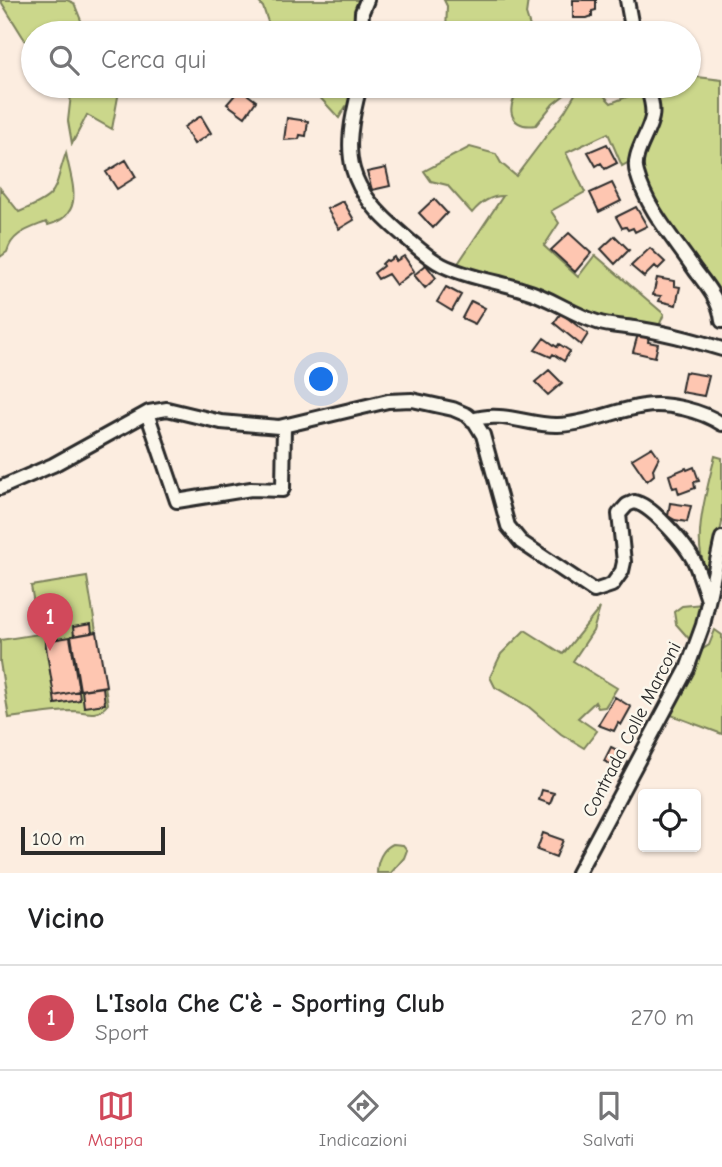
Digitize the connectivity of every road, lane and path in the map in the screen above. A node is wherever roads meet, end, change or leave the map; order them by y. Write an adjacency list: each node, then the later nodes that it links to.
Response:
1 (367, 0): 3 (street)
2 (627, 0): 4 (street)
3 (362, 21)
4 (631, 21)
5 (358, 98): 8 (street)
6 (650, 98): 7 (street)
7 (722, 321)
8 (722, 349)
9 (147, 413): 12 (street); 12 (street); 13 (street)
10 (472, 419): 11 (street); 12 (street); 15 (street)
11 (722, 424)
12 (284, 426)
13 (0, 488)
14 (722, 538): 15 (street, Contrada Colle Marconi)
15 (708, 600): 16 (street, Contrada Colle Marconi)
16 (578, 873)

